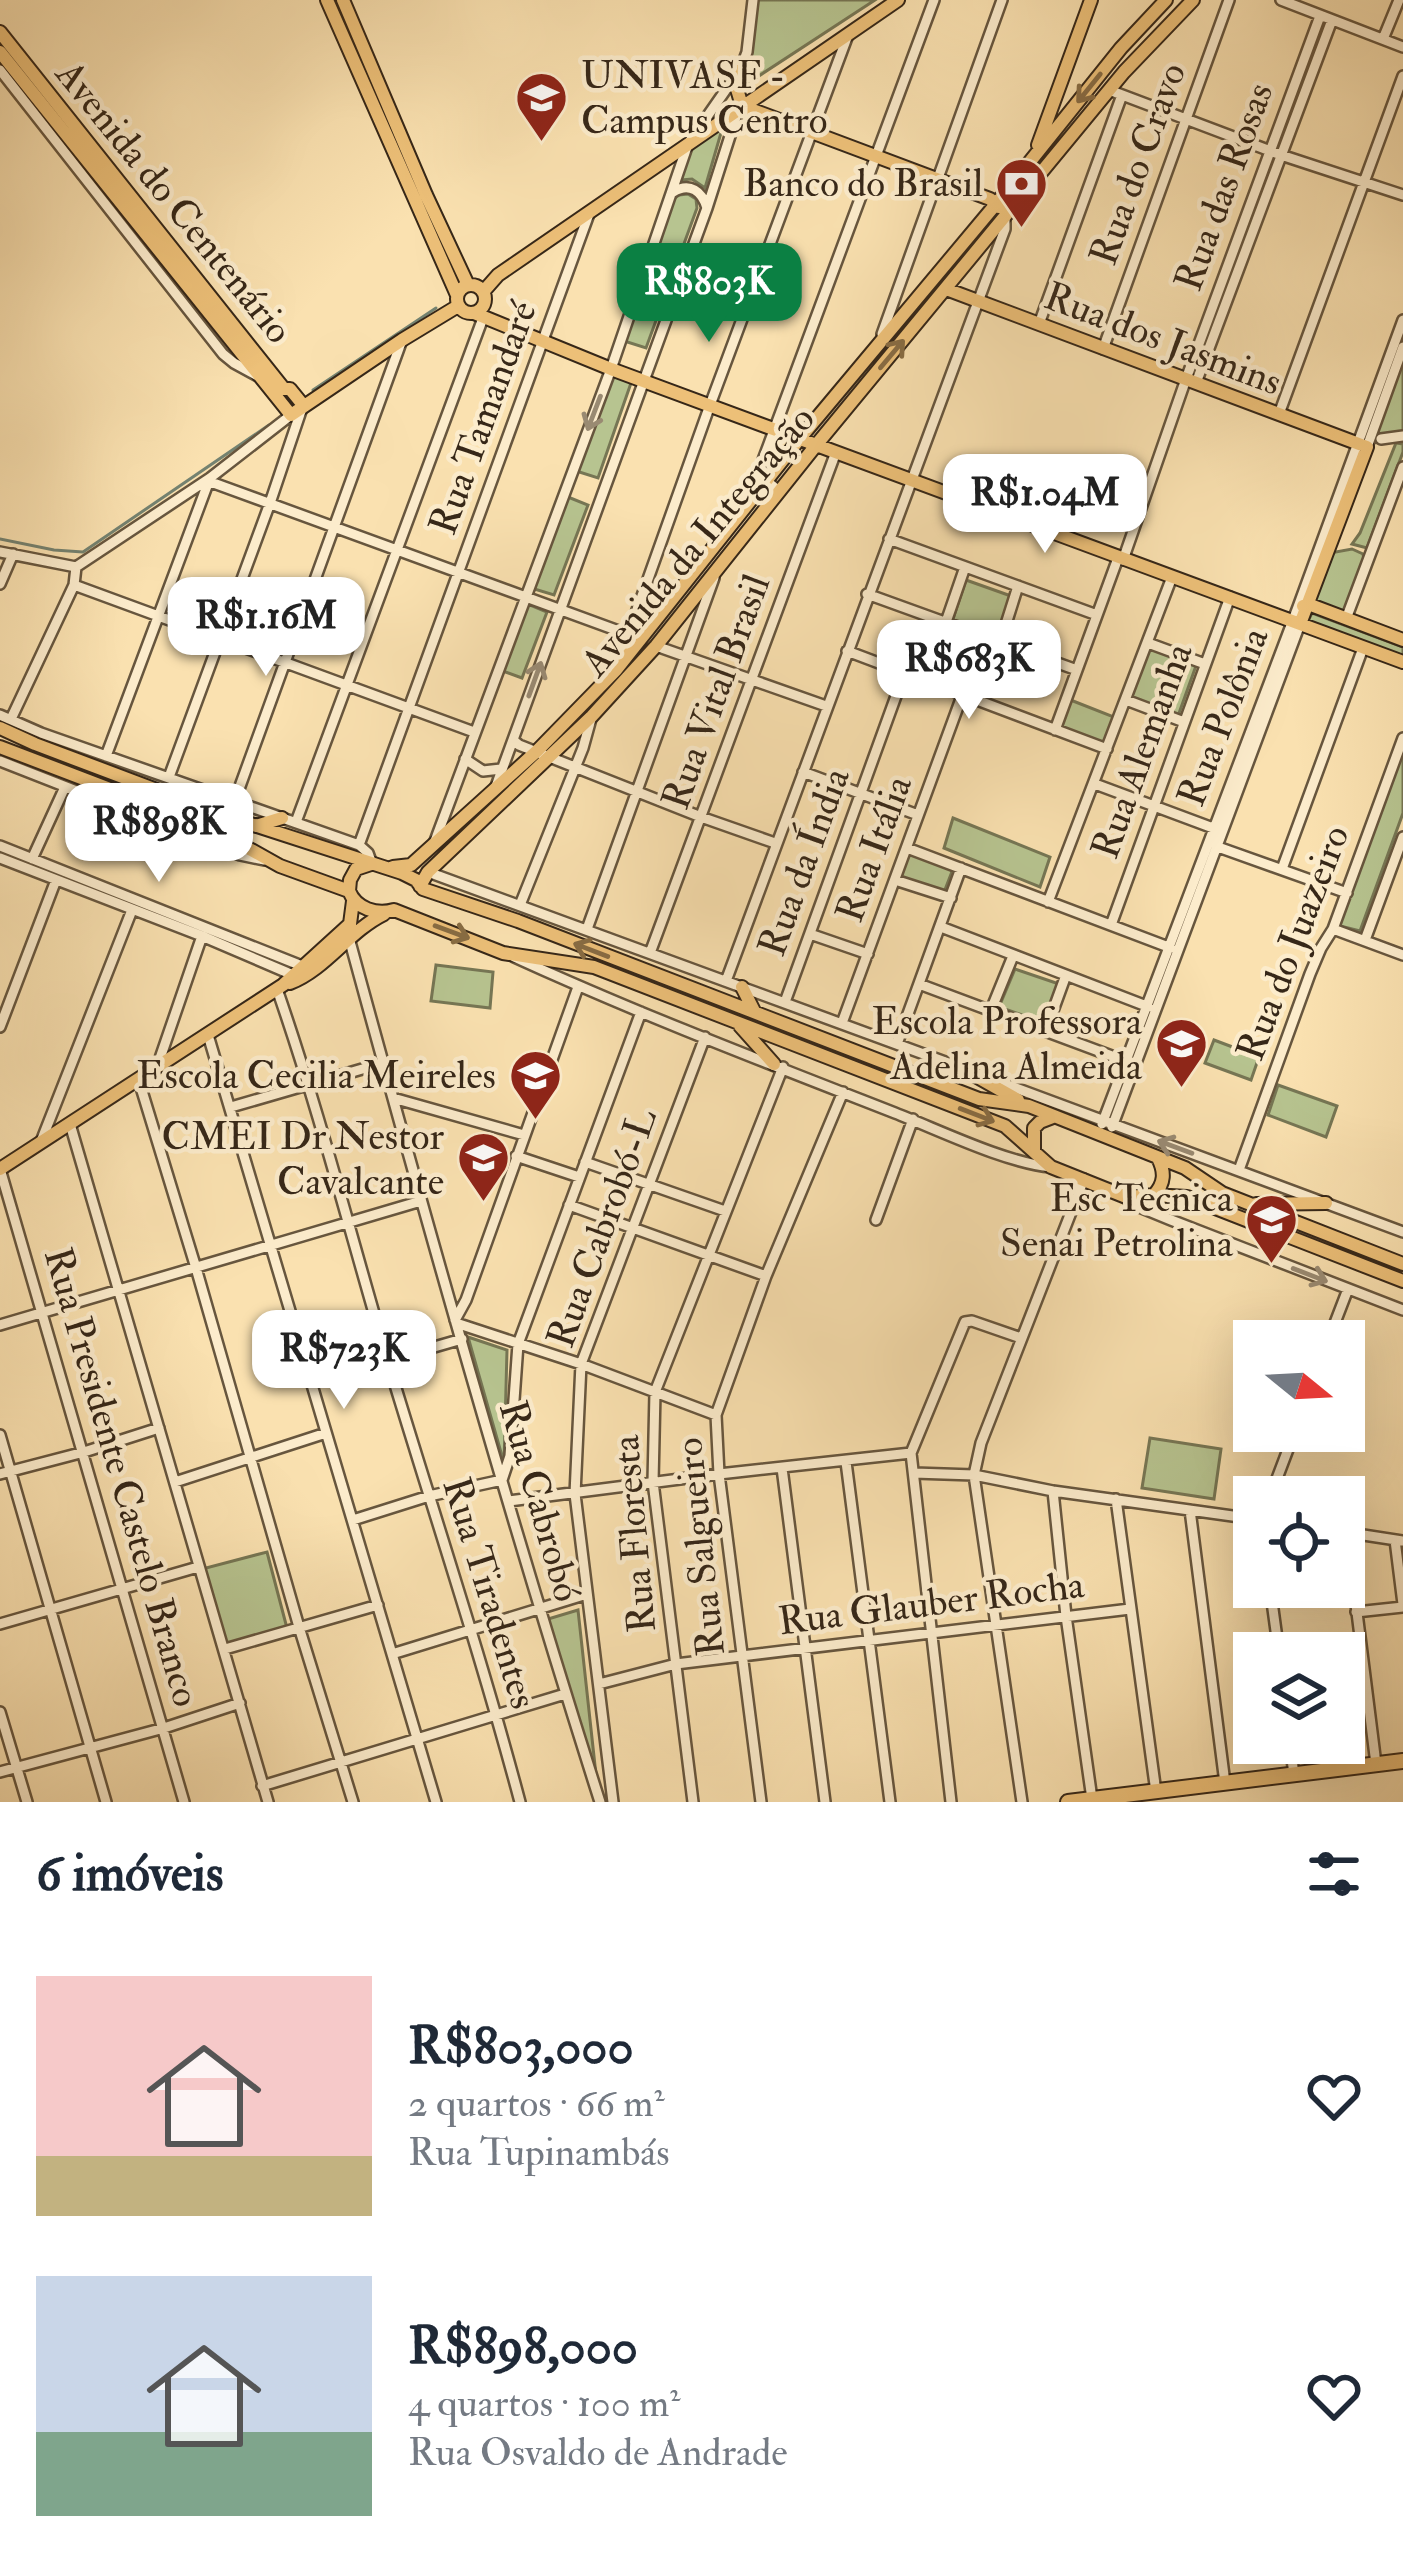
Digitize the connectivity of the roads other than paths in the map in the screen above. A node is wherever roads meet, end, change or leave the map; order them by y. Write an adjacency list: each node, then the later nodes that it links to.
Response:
1 (327, 0): 45 (main road)
2 (343, 0): 45 (main road)
3 (753, 0): 21 (street)
4 (898, 0): 17 (main road)
5 (934, 0): 32 (street)
6 (1002, 0): 35 (street)
7 (1091, 0): 33 (main road)
8 (1166, 0): 13 (street); 33 (main road, Avenida da Integração, one-way to 33)
9 (1193, 0): 13 (main road, Avenida da Integração)
10 (1229, 0): 26 (street, Rua do Cravo)
11 (1281, 0): 14 (street)
12 (1399, 0): 18 (street)
13 (1179, 13): 24 (main road, Avenida da Integração)
14 (1320, 16): 15 (street); 29 (street, Rua das Rosas)
15 (1332, 20): 18 (street); 30 (street, Rua das Rosas)
16 (0, 32): 61 (main road, Avenida do Centenário)
17 (848, 35): 25 (main road); 27 (street)
18 (1383, 40): 19 (street)
19 (1403, 47)
20 (0, 52): 31 (main road)
21 (741, 68): 25 (main road); 28 (street)
22 (0, 70): 34 (street)
23 (1403, 76): 36 (street)
24 (1115, 93): 26 (street); 42 (main road, Avenida da Integração); 49 (street)
25 (740, 107): 27 (main road); 28 (main road); 40 (street)
26 (1186, 119): 29 (street); 54 (street, Rua do Cravo)
27 (813, 134): 32 (main road); 64 (street)
28 (688, 144): 37 (street); 41 (main road)
29 (1269, 150): 30 (street); 59 (street, Rua das Rosas)
30 (1282, 154): 36 (street); 59 (street, Rua das Rosas)
31 (82, 157): 34 (main road); 56 (main road)
32 (875, 157): 35 (main road); 67 (street)
33 (1032, 159): 39 (main road, Avenida da Integração)
34 (79, 172): 56 (street)
35 (938, 181): 39 (main road); 52 (street)
36 (1364, 182): 38 (street); 65 (street)
37 (674, 192): 40 (street); 55 (street)
38 (1403, 195)
39 (996, 204): 42 (main road); 52 (main road, Avenida da Integração)
40 (707, 208): 58 (street)
41 (589, 214): 44 (main road); 51 (street, Rua Tamandaré)
42 (1005, 218): 43 (main road, Avenida da Integração); 46 (street)
43 (946, 290): 46 (main road, Rua dos Jasmins); 60 (main road, Avenida da Integração, one-way to 43)
44 (484, 292): 45 (main road); 47 (main road)
45 (461, 295): 47 (main road); 50 (main road)
46 (977, 302): 49 (main road, Rua dos Jasmins); 76 (street)
47 (478, 316): 51 (main road); 82 (street)
48 (1403, 320): 72 (street, Rua Polônia)
49 (1039, 324): 54 (main road, Rua dos Jasmins)
50 (402, 340): 62 (main road); 80 (street)
51 (542, 343): 55 (main road); 89 (street, Rua Tamandaré)
52 (879, 343): 57 (main road, Avenida da Integração)
53 (1403, 347): 72 (street, Rua Polônia)
54 (1103, 349): 59 (main road, Rua dos Jasmins)
55 (611, 369): 58 (main road); 95 (street, one-way to 95)
56 (256, 375): 61 (main road)
57 (851, 378): 60 (main road); 69 (main road, Avenida da Integração)
58 (644, 381): 64 (main road); 97 (street)
59 (1191, 381): 65 (main road, Rua dos Jasmins); 85 (street)
60 (864, 389): 71 (main road, Avenida da Integração)
61 (283, 392): 62 (main road); 63 (main road, Avenida do Centenário); 66 (main road)
62 (320, 394): 63 (main road)
63 (303, 405): 66 (main road); 79 (street)
64 (710, 405): 67 (main road); 103 (street)
65 (1279, 414): 72 (main road, Rua dos Jasmins)
66 (291, 415): 75 (street)
67 (774, 428): 69 (main road); 77 (street)
68 (1403, 436): 70 (street)
69 (801, 437): 71 (main road); 77 (main road, Avenida da Integração)
70 (1381, 439)
71 (817, 444): 73 (main road); 78 (main road, Avenida da Integração)
72 (1363, 446): 98 (main road, Rua Polônia)
73 (836, 452): 76 (main road); 118 (street, Rua Vital Brasil)
74 (1403, 466): 101 (street)
75 (209, 480): 79 (street); 86 (street); 99 (street)
76 (912, 480): 81 (street); 85 (main road)
77 (766, 481): 78 (street); 115 (main road, Avenida da Integração)
78 (779, 491): 88 (main road, Avenida da Integração)
79 (270, 503): 80 (street); 104 (street)
80 (333, 526): 82 (street); 112 (street)
81 (889, 539): 87 (street); 94 (street)
82 (398, 549): 89 (street); 119 (street)
83 (0, 552): 84 (street)
84 (14, 554): 86 (street); 91 (street)
85 (1120, 559): 90 (main road); 100 (street)
86 (76, 567): 92 (street)
87 (965, 567): 93 (street); 102 (street)
88 (716, 570): 108 (main road, Avenida da Integração); 111 (street)
89 (459, 572): 95 (street); 123 (street, Rua Tamandaré)
90 (1172, 577): 96 (main road); 107 (street)
91 (0, 584)
92 (74, 585): 99 (street); 125 (street)
93 (1018, 586): 100 (street); 106 (street)
94 (867, 594): 102 (street); 110 (street)
95 (526, 597): 97 (street); 128 (street)
96 (1229, 597): 98 (main road); 114 (street, Rua Alemanha)
97 (561, 609): 103 (street); 130 (street, one-way to 97)
98 (1300, 614): 101 (main road); 109 (main road); 152 (street, Rua Polônia); 158 (street, Rua Polônia)
99 (157, 616): 104 (street); 134 (street)
100 (1097, 616): 116 (street)
101 (1346, 619): 105 (main road)
102 (946, 622): 106 (street)
103 (627, 634): 115 (street)
104 (220, 638): 112 (street); 140 (street)
105 (1403, 640)
106 (1000, 643): 116 (street)
107 (1148, 643): 114 (street); 121 (street)
108 (656, 646): 111 (street); 124 (main road, Avenida da Integração)
109 (1364, 648): 113 (main road); 165 (street)
110 (847, 651): 117 (street); 122 (street)
111 (686, 658): 118 (street); 144 (street)
112 (284, 662): 119 (street); 146 (street)
113 (1403, 662)
114 (1205, 664): 126 (street, Rua Alemanha)
115 (616, 670): 133 (main road, Avenida da Integração)
116 (1076, 670): 127 (street)
117 (904, 674): 120 (street); 145 (street, Rua da Índia)
118 (752, 681): 122 (street); 149 (street, Rua Vital Brasil)
119 (346, 685): 123 (street); 150 (street)
120 (962, 696): 127 (street); 148 (street, Rua Itália)
121 (1126, 700): 126 (street); 132 (street)
122 (826, 706): 139 (street)
123 (408, 708): 128 (street); 156 (street, Rua Tamandaré)
124 (592, 716): 133 (main road, Avenida da Integração); 138 (street)
125 (4, 721): 134 (street); 151 (main road)
126 (1184, 722): 147 (street, Rua Alemanha)
127 (1055, 730): 132 (street)
128 (474, 732): 135 (street)
129 (1403, 738): 169 (street, Rua do Juazeiro)
130 (513, 740): 133 (street); 137 (street)
131 (0, 747): 162 (main road)
132 (1107, 749): 141 (street)
133 (544, 754): 138 (street); 143 (main road, Avenida da Integração); 166 (main road, Avenida da Integração)
134 (106, 756): 140 (street)
135 (466, 759): 137 (street); 157 (street)
136 (0, 761): 142 (street)
137 (501, 769): 143 (street)
138 (575, 769): 144 (street); 174 (street)
139 (802, 772): 145 (street); 154 (street)
140 (169, 777): 146 (street)
141 (1095, 784): 147 (street); 173 (street)
142 (65, 787): 161 (street); 162 (street)
143 (495, 789): 157 (main road, Avenida da Integração)
144 (637, 792): 149 (street); 179 (street)
145 (862, 794): 148 (street); 181 (street, Rua da Índia)
146 (235, 800): 150 (street)
147 (1154, 805): 152 (street); 177 (street, Rua Alemanha)
148 (919, 815): 159 (street, Rua Itália)
149 (701, 817): 154 (street); 188 (street, Rua Vital Brasil)
150 (289, 820): 151 (main road); 156 (street)
151 (256, 826): 163 (main road)
152 (1213, 828): 185 (street, Rua Polônia)
153 (1403, 837): 184 (street, Rua do Juazeiro)
154 (776, 843): 194 (street)
155 (0, 845): 161 (street)
156 (359, 845): 163 (street)
157 (433, 846): 163 (main road, Avenida da Integração)
158 (1218, 847): 165 (street); 186 (street, Rua Polônia)
159 (907, 848): 164 (street); 168 (street, Rua Itália)
160 (0, 858): 167 (street)
161 (32, 859): 193 (street)
162 (268, 861): 171 (main road)
163 (378, 865): 170 (main road); 171 (main road)
164 (961, 868): 172 (street); 173 (street)
165 (1282, 869): 169 (street)
166 (428, 872): 170 (main road, Avenida da Integração); 174 (street)
167 (56, 880): 175 (street); 205 (street)
168 (896, 880): 172 (street); 189 (street, Rua Itália)
169 (1347, 893): 180 (street, Rua do Juazeiro)
170 (417, 894): 176 (main road); 202 (main road, one-way to 170)
171 (351, 895): 176 (main road); 193 (main road)
172 (951, 898): 178 (street)
173 (1048, 902): 177 (street)
174 (520, 904): 179 (street)
175 (132, 910): 182 (street); 226 (street)
176 (390, 911): 183 (main road); 187 (main road, one-way to 187)
177 (1111, 925): 185 (street)
178 (941, 927): 191 (street); 195 (street)
179 (587, 928): 188 (street)
180 (1334, 929): 184 (street); 233 (street, Rua do Juazeiro)
181 (810, 934): 189 (street); 198 (street, Rua da Índia)
182 (202, 936): 193 (street); 214 (street)
183 (349, 938): 193 (main road); 210 (street, Rua Cabrobó)
184 (1364, 940): 190 (street)
185 (1167, 947): 186 (street); 199 (street, Rua Polônia)
186 (1179, 951): 199 (street, Rua Polônia)
187 (503, 953): 196 (street); 203 (main road)
188 (650, 953): 194 (street)
189 (868, 953): 204 (street, Rua Itália)
190 (1403, 955)
191 (1013, 956): 192 (street); 200 (street)
192 (1066, 975): 199 (street); 206 (street)
193 (289, 979): 207 (main road); 216 (street, Rua Tiradentes)
194 (726, 981): 197 (street)
195 (920, 984): 200 (street); 209 (street)
196 (578, 987): 201 (street); 225 (street)
197 (742, 987): 198 (street); 202 (main road)
198 (784, 1002): 204 (street)
199 (1152, 1008): 211 (street, Rua Polônia)
200 (991, 1010): 206 (street)
201 (641, 1012): 208 (street); 230 (street)
202 (754, 1012): 219 (main road)
203 (735, 1020): 212 (main road); 227 (main road, one-way to 227)
204 (842, 1023): 209 (street)
205 (0, 1027)
206 (1046, 1030): 211 (street)
207 (208, 1035): 214 (main road); 220 (street)
208 (705, 1037): 212 (street); 236 (street, Rua Cabrobó-L)
209 (897, 1044): 213 (street)
210 (383, 1063): 216 (street); 218 (street, Rua Cabrobó)
211 (1131, 1063): 224 (street, Rua Polônia)
212 (779, 1066): 217 (street); 243 (street, Rua Floresta)
213 (958, 1066): 219 (main road); 224 (street)
214 (156, 1069): 215 (main road)
215 (139, 1081): 223 (main road); 251 (street)
216 (310, 1084): 220 (street); 245 (street, Rua Tiradentes)
217 (843, 1092): 222 (street); 252 (street, Rua Salgueiro)
218 (393, 1098): 225 (street); 239 (street, Rua Cabrobó)
219 (1029, 1106): 221 (main road)
220 (231, 1107): 248 (street)
221 (1054, 1116): 224 (main road); 227 (main road)
222 (913, 1119): 231 (street); 244 (street)
223 (70, 1124): 226 (main road); 255 (street)
224 (1106, 1129): 229 (main road); 233 (street, one-way to 224)
225 (524, 1135): 228 (street)
226 (40, 1145): 232 (main road)
227 (1035, 1153): 231 (main road)
228 (516, 1156): 234 (street); 259 (street)
229 (1157, 1157): 237 (main road); 241 (main road)
230 (585, 1162): 234 (street); 236 (street)
231 (1052, 1167): 235 (main road)
232 (0, 1169): 257 (street, Rua Presidente Castelo Branco)
233 (1239, 1170): 240 (street)
234 (579, 1177): 242 (street)
235 (1084, 1179): 238 (main road); 261 (street)
236 (649, 1184): 243 (street); 246 (street, Rua Cabrobó-L)
237 (1154, 1195): 238 (main road); 253 (main road)
238 (1126, 1197): 254 (street, one-way to 254)
239 (421, 1201): 245 (street); 259 (street, Rua Cabrobó)
240 (1326, 1202): 241 (main road); 247 (street)
241 (1251, 1204): 250 (main road)
242 (568, 1205): 246 (street); 263 (street)
243 (725, 1210): 249 (street, Rua Floresta)
244 (876, 1220)
245 (348, 1222): 248 (street); 264 (street, Rua Tiradentes)
246 (633, 1228): 249 (street); 265 (street, Rua Cabrobó-L)
247 (1403, 1232)
248 (272, 1246): 251 (street); 266 (street)
249 (708, 1254): 252 (street); 267 (street, Rua Floresta)
250 (1403, 1264)
251 (196, 1268): 255 (street); 274 (street)
252 (766, 1276): 268 (street, Rua Salgueiro)
253 (1403, 1281)
254 (1348, 1289): 256 (street); 258 (street)
255 (120, 1290): 257 (street); 269 (street)
256 (1403, 1310)
257 (43, 1313): 260 (street); 272 (street, Rua Presidente Castelo Branco)
258 (1336, 1320)
259 (456, 1322): 262 (street, Rua Cabrobó); 263 (street)
260 (0, 1325)
261 (1021, 1338): 273 (street); 280 (street)
262 (462, 1339): 264 (street); 281 (street, Rua Cabrobó)
263 (518, 1344): 265 (street); 281 (street)
264 (388, 1361): 266 (street); 286 (street, Rua Tiradentes)
265 (581, 1364): 267 (street); 285 (street, Rua Cabrobó-L)
266 (313, 1382): 270 (street)
267 (655, 1392): 268 (street); 283 (street, Rua Floresta)
268 (716, 1415): 279 (street, Rua Salgueiro)
269 (159, 1428): 272 (street); 282 (street)
270 (326, 1433): 274 (street); 291 (street)
271 (0, 1435): 277 (street)
272 (84, 1452): 277 (street); 295 (street, Rua Presidente Castelo Branco)
273 (911, 1453): 275 (street); 278 (street)
274 (250, 1456): 282 (street); 307 (street)
275 (846, 1462): 276 (street); 310 (street)
276 (782, 1468): 279 (street); 312 (street)
277 (5, 1472): 301 (street)
278 (914, 1472): 280 (street); 309 (street)
279 (719, 1474): 283 (street); 314 (street, Rua Salgueiro)
280 (974, 1475): 284 (street); 305 (street)
281 (502, 1480): 286 (street); 288 (street, Rua Cabrobó)
282 (176, 1482): 294 (street)
283 (652, 1482): 285 (street); 315 (street, Rua Floresta)
284 (1053, 1490): 287 (street); 304 (street)
285 (574, 1494): 288 (street); 296 (street, Rua Cabrobó-L)
286 (429, 1496): 291 (street); 308 (street, Rua Tiradentes)
287 (1117, 1499): 289 (street); 302 (street)
288 (508, 1501): 299 (street, Rua Cabrobó)
289 (1190, 1510): 290 (street); 331 (street)
290 (1233, 1516)
291 (353, 1520): 297 (street)
292 (1365, 1535): 293 (street)
293 (1399, 1540): 298 (street)
294 (198, 1567): 295 (street); 311 (street)
295 (124, 1590): 301 (street); 321 (street, Rua Presidente Castelo Branco)
296 (587, 1594): 299 (street); 316 (street, Rua Cabrobó-L)
297 (378, 1605): 307 (street); 313 (street)
298 (1403, 1606): 303 (street)
299 (539, 1608): 308 (street); 317 (street, Rua Cabrobó)
300 (1356, 1608): 303 (street)
301 (50, 1610): 306 (street); 323 (street)
302 (1130, 1610): 304 (street, Rua Glauber Rocha); 333 (street)
303 (1356, 1612): 327 (street)
304 (1066, 1616): 305 (street, Rua Glauber Rocha); 334 (street)
305 (998, 1623): 309 (street, Rua Glauber Rocha); 349 (street)
306 (0, 1624)
307 (298, 1627): 311 (street); 325 (street)
308 (471, 1631): 313 (street); 320 (street, Rua Tiradentes)
309 (932, 1633): 310 (street, Rua Glauber Rocha); 348 (street)
310 (868, 1641): 312 (street, Rua Glauber Rocha); 347 (street)
311 (225, 1648): 318 (street)
312 (806, 1650): 314 (street, Rua Glauber Rocha); 346 (street)
313 (392, 1654): 322 (street)
314 (742, 1657): 315 (street, Rua Glauber Rocha); 345 (street, Rua Salgueiro)
315 (676, 1664): 316 (street, Rua Glauber Rocha); 344 (street, Rua Floresta)
316 (598, 1684): 343 (street, Rua Cabrobó-L)
317 (566, 1694): 320 (street); 342 (street, Rua Cabrobó)
318 (240, 1703): 321 (street); 332 (street)
319 (0, 1712): 328 (street)
320 (497, 1716): 322 (street); 341 (street, Rua Tiradentes)
321 (164, 1728): 323 (street); 337 (street, Rua Presidente Castelo Branco)
322 (418, 1740): 325 (street); 340 (street)
323 (89, 1747): 328 (street); 336 (street)
324 (1403, 1761): 327 (highway)
325 (341, 1762): 332 (street); 339 (street)
326 (1293, 1764): 330 (street)
327 (1376, 1764): 330 (highway)
328 (16, 1767): 329 (street); 335 (street)
329 (0, 1772)
330 (1294, 1775): 331 (highway)
331 (1225, 1784): 333 (highway)
332 (262, 1786): 338 (street)
333 (1156, 1792): 334 (highway)
334 (1092, 1799): 350 (highway)
335 (27, 1802)
336 (106, 1802)
337 (184, 1802)
338 (268, 1802)
339 (353, 1802)
340 (436, 1802)
341 (520, 1802)
342 (600, 1802)
343 (614, 1802)
344 (693, 1802)
345 (761, 1802)
346 (825, 1802)
347 (890, 1802)
348 (951, 1802)
349 (1022, 1802)
350 (1068, 1802)

